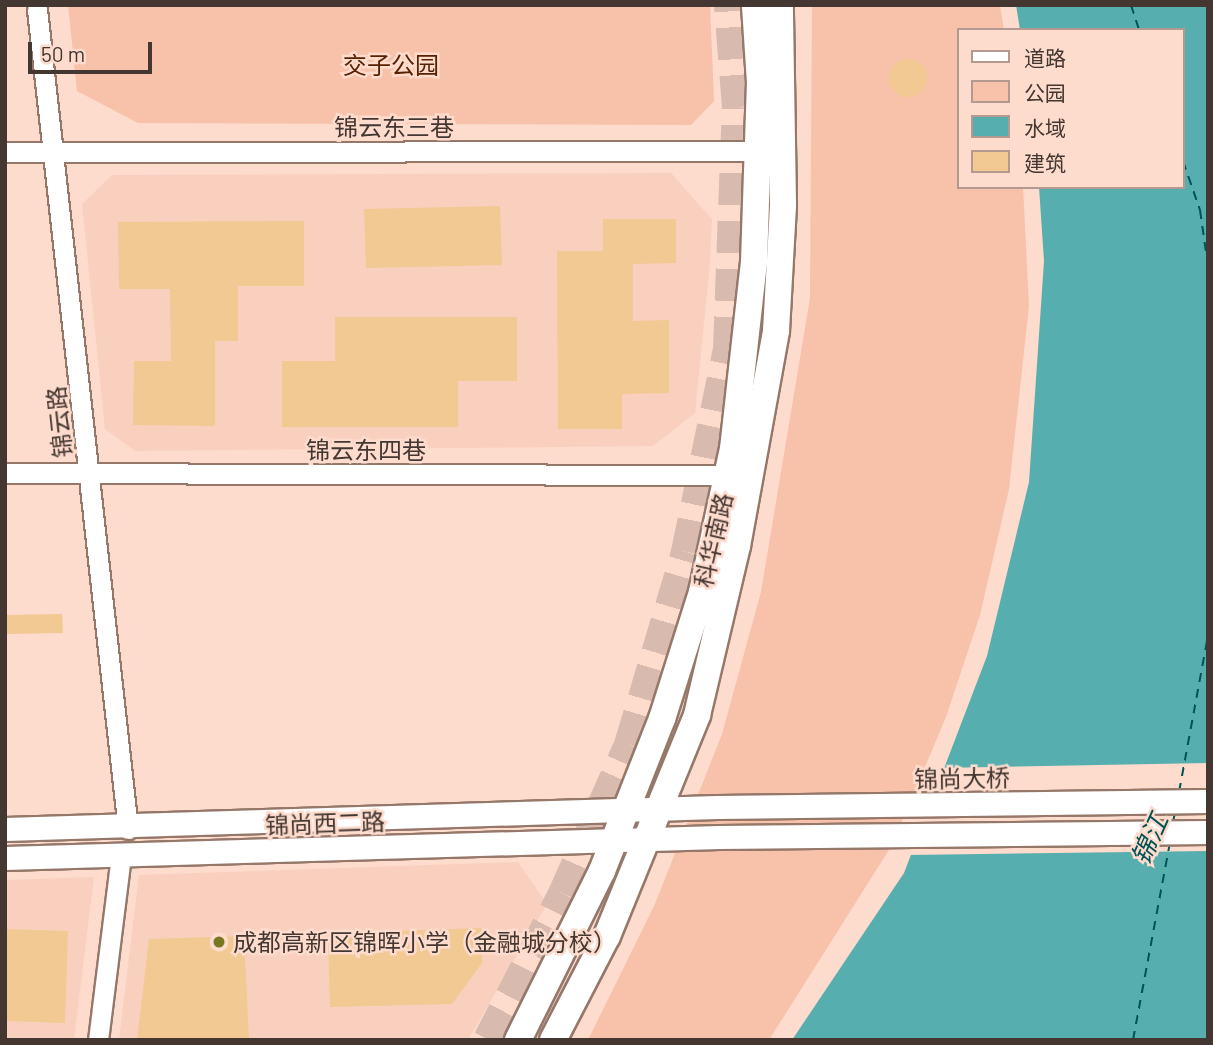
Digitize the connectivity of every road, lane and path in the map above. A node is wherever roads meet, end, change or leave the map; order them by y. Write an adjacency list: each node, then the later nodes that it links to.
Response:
1 (755, 5): 4 (main road, 科华南路)
2 (780, 5): 4 (main road, 科华南路)
3 (37, 9): 6 (street, 锦云路)
4 (770, 151): 6 (street, 锦云东三巷); 9 (main road, 科华南路); 12 (main road, 科华南路)
5 (5, 152): 6 (street, 锦云东三巷)
6 (52, 152): 8 (street, 锦云路)
7 (5, 474): 8 (street, 锦云东四巷)
8 (89, 474): 9 (street, 锦云东四巷); 14 (street, 锦云路)
9 (728, 475): 11 (main road, 科华南路)
10 (1208, 801): 12 (street, 锦尚大桥)
11 (625, 811): 12 (street, 锦尚大桥); 14 (street, 锦尚大桥); 17 (main road, 科华南路)
12 (658, 812): 16 (main road, 科华南路)
13 (5, 829): 14 (street, 锦尚大桥)
14 (128, 829)
15 (1208, 832): 16 (street, 锦尚西二路)
16 (647, 840): 17 (street, 锦尚西二路); 22 (main road, 科华南路)
17 (612, 841): 18 (street, 锦尚西二路); 21 (main road, 科华南路)
18 (121, 855): 19 (street, 锦尚西二路); 20 (street)
19 (5, 858)
20 (98, 1040)
21 (518, 1040)
22 (553, 1040)

